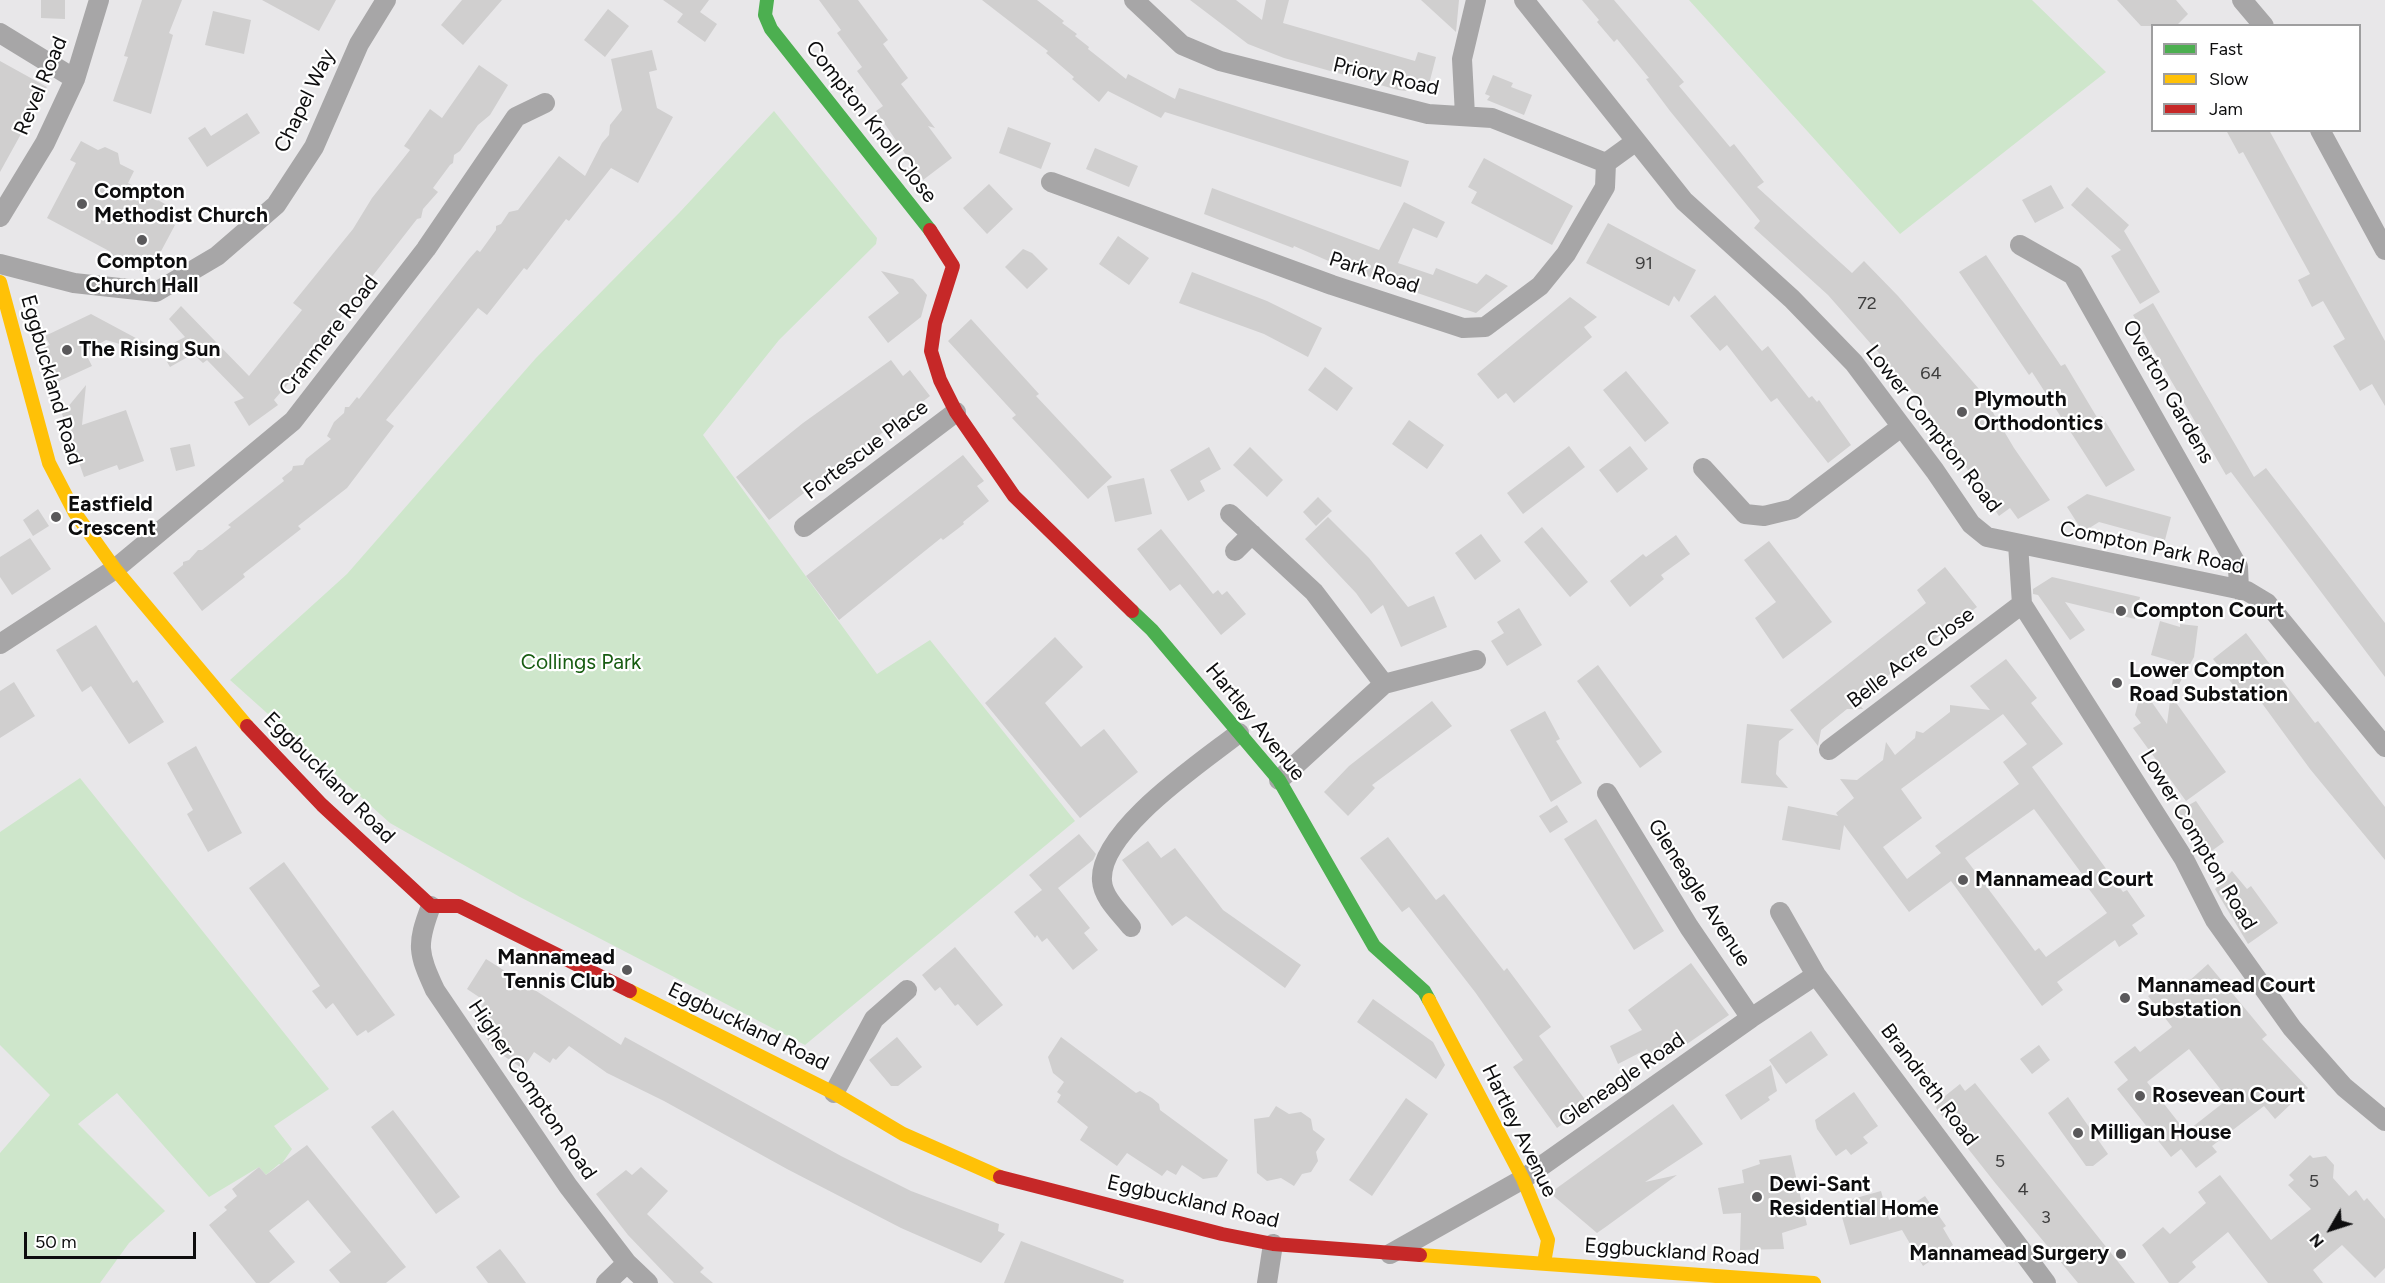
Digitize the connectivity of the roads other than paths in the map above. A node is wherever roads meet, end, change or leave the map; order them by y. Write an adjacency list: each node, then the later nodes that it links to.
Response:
1 (99, 0): 10 (street, Revel Road)
2 (386, 0): 20 (street, Chapel Way)
3 (767, 0): 21 (street, Compton Knoll Close)
4 (1134, 0): 12 (street, Priory Road)
5 (1476, 0): 12 (street)
6 (1524, 0): 14 (street, Lower Compton Road)
7 (2242, 0): 8 (street)
8 (2262, 24)
9 (0, 33): 10 (street)
10 (75, 79): 17 (street, Revel Road)
11 (545, 103): 32 (street, Cranmere Road)
12 (1465, 115): 15 (street, Priory Road)
13 (2321, 132): 19 (street)
14 (1635, 141): 15 (street); 25 (street, Lower Compton Road)
15 (1606, 163): 16 (street, Park Road)
16 (1051, 182)
17 (0, 217)
18 (2020, 245): 33 (street, Overton Gardens)
19 (2385, 250)
20 (0, 264)
21 (953, 266): 24 (street, Hartley Avenue)
22 (0, 282): 23 (street, Eggbuckland Road)
23 (9, 350): 32 (street, Eggbuckland Road)
24 (956, 412): 28 (street, Fortescue Place); 38 (street, Hartley Avenue)
25 (1901, 427): 26 (street); 30 (street, Lower Compton Road)
26 (1703, 468)
27 (1230, 513): 29 (street)
28 (804, 527)
29 (1252, 534): 31 (street); 37 (street)
30 (2018, 544): 33 (street, Compton Park Road); 34 (street, Lower Compton Road)
31 (1235, 551)
32 (115, 569): 35 (street); 43 (street, Eggbuckland Road)
33 (2239, 590): 39 (street, Compton Park Road)
34 (2022, 604): 40 (street, Belle Acre Close); 50 (street, Lower Compton Road)
35 (0, 644)
36 (1476, 660): 37 (street)
37 (1384, 684): 41 (street)
38 (1239, 733): 41 (street, Hartley Avenue); 45 (street)
39 (2385, 747)
40 (1829, 750)
41 (1279, 780): 51 (street, Hartley Avenue)
42 (1607, 793): 48 (street, Gleneagle Avenue)
43 (431, 906): 49 (street, Eggbuckland Road); 54 (street, Higher Compton Road)
44 (1780, 912): 46 (street, Brandreth Road)
45 (1131, 927)
46 (1816, 975): 48 (street, Gleneagle Road); 60 (street, Brandreth Road)
47 (908, 990): 49 (street)
48 (1751, 1018): 51 (street, Gleneagle Road)
49 (834, 1093): 52 (street, Eggbuckland Road)
50 (2385, 1120)
51 (1523, 1179): 53 (street, Gleneagle Road); 55 (street, Hartley Avenue)
52 (1273, 1244): 53 (street, Eggbuckland Road); 58 (street)
53 (1389, 1254): 55 (street, Eggbuckland Road)
54 (627, 1263): 56 (street); 57 (street, Higher Compton Road)
55 (1544, 1263): 59 (street, Eggbuckland Road)
56 (606, 1283)
57 (648, 1283)
58 (1268, 1283)
59 (1815, 1283)
60 (2046, 1283)

